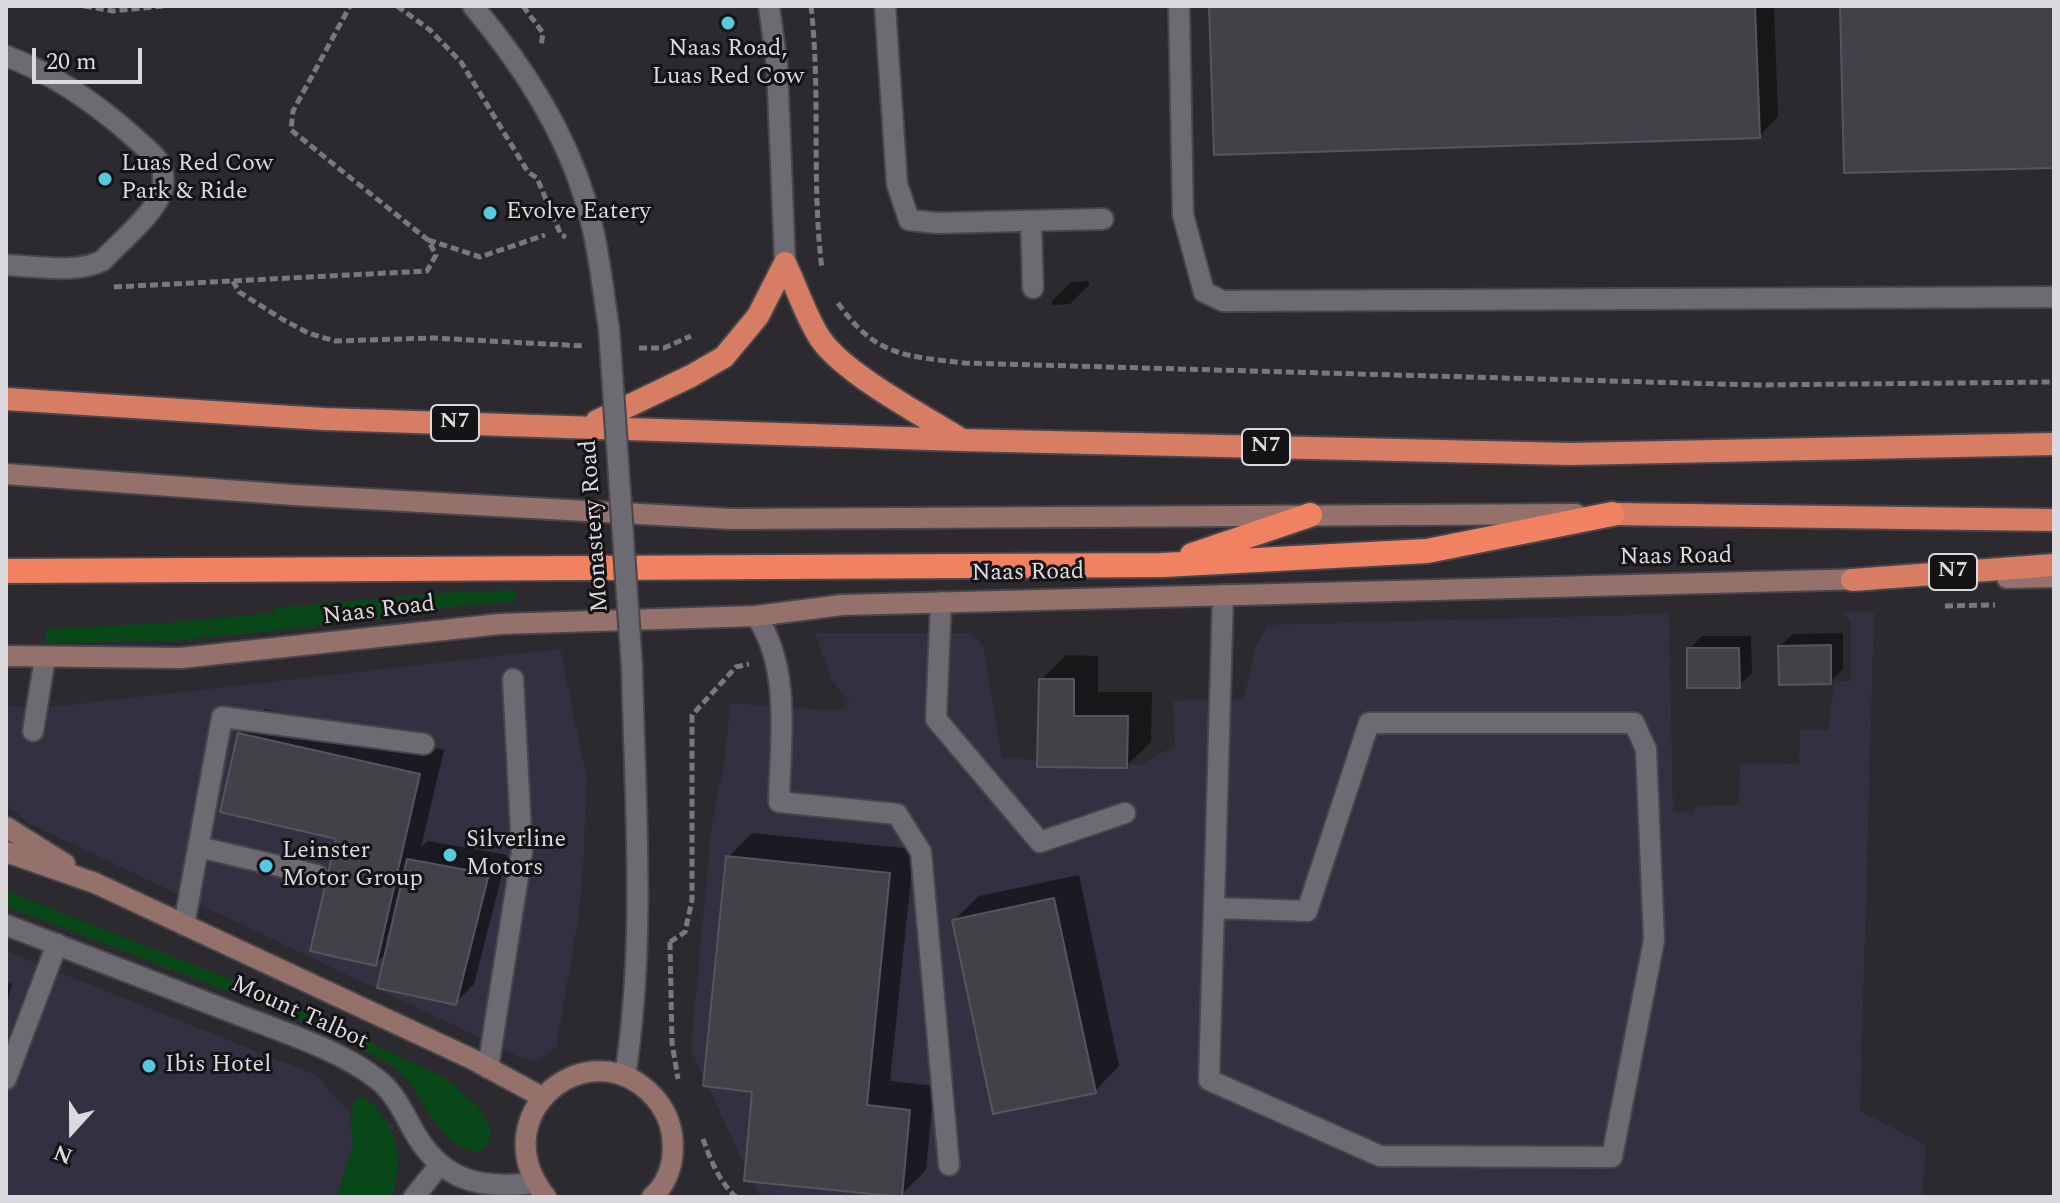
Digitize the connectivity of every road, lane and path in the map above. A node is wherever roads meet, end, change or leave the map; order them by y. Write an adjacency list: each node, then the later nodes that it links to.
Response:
1 (84, 6): 2 (path)
2 (163, 6)
3 (350, 6): 17 (path)
4 (397, 6): 13 (path)
5 (473, 6): 63 (street, Monastery Road, bridge)
6 (523, 6): 11 (path)
7 (769, 6): 18 (street)
8 (811, 6): 20 (path)
9 (885, 6): 15 (street)
10 (1179, 6): 25 (street)
11 (543, 33)
12 (6, 56): 19 (street)
13 (528, 172)
14 (1103, 219): 15 (street)
15 (1031, 222): 23 (street)
16 (545, 235): 17 (path)
17 (428, 240): 21 (path)
18 (785, 263): 31 (highway, N7); 32 (highway)
19 (6, 265)
20 (828, 280)
21 (233, 281): 22 (path); 27 (path)
22 (104, 288)
23 (1033, 288)
24 (833, 293): 29 (path)
25 (2054, 297)
26 (691, 336): 28 (path)
27 (585, 346)
28 (633, 347)
29 (2054, 382)
30 (6, 399): 31 (highway, N7)
31 (585, 427): 32 (highway, N7)
32 (961, 440): 33 (highway, N7)
33 (2054, 444)
34 (6, 474): 36 (main road, Naas Road)
35 (1612, 514): 36 (main road, Naas Road); 37 (highway, Naas Road / N7); 38 (highway)
36 (1310, 515): 38 (highway)
37 (2054, 520)
38 (1163, 565): 40 (highway)
39 (2054, 565): 42 (highway, N7)
40 (6, 571)
41 (2054, 577): 42 (main road, Naas Road)
42 (1852, 580): 43 (main road, Naas Road)
43 (1223, 595): 44 (main road, Naas Road); 58 (street)
44 (941, 602): 45 (main road, Naas Road); 52 (street)
45 (756, 616): 47 (street); 48 (main road, Naas Road)
46 (6, 656): 48 (main road, Naas Road)
47 (777, 657): 65 (path); 68 (street)
48 (45, 658): 50 (street)
49 (513, 679): 62 (street)
50 (33, 731)
51 (424, 744): 54 (street)
52 (1125, 813)
53 (6, 827): 57 (main road)
54 (199, 847): 56 (street); 60 (street)
55 (6, 852): 57 (main road)
56 (317, 875)
57 (95, 883): 60 (main road)
58 (1216, 908): 58 (street)
59 (6, 925): 61 (street, Mount Talbot)
60 (184, 925): 62 (main road)
61 (57, 944): 64 (street); 69 (street, Mount Talbot)
62 (488, 1068): 66 (main road)
63 (625, 1076): 66 (main road); 71 (main road)
64 (6, 1079)
65 (683, 1088)
66 (542, 1097): 70 (main road)
67 (700, 1129): 73 (path)
68 (949, 1165)
69 (439, 1166): 70 (street, Mount Talbot); 72 (street)
70 (540, 1190)
71 (661, 1195)
72 (414, 1197)
73 (736, 1197)

